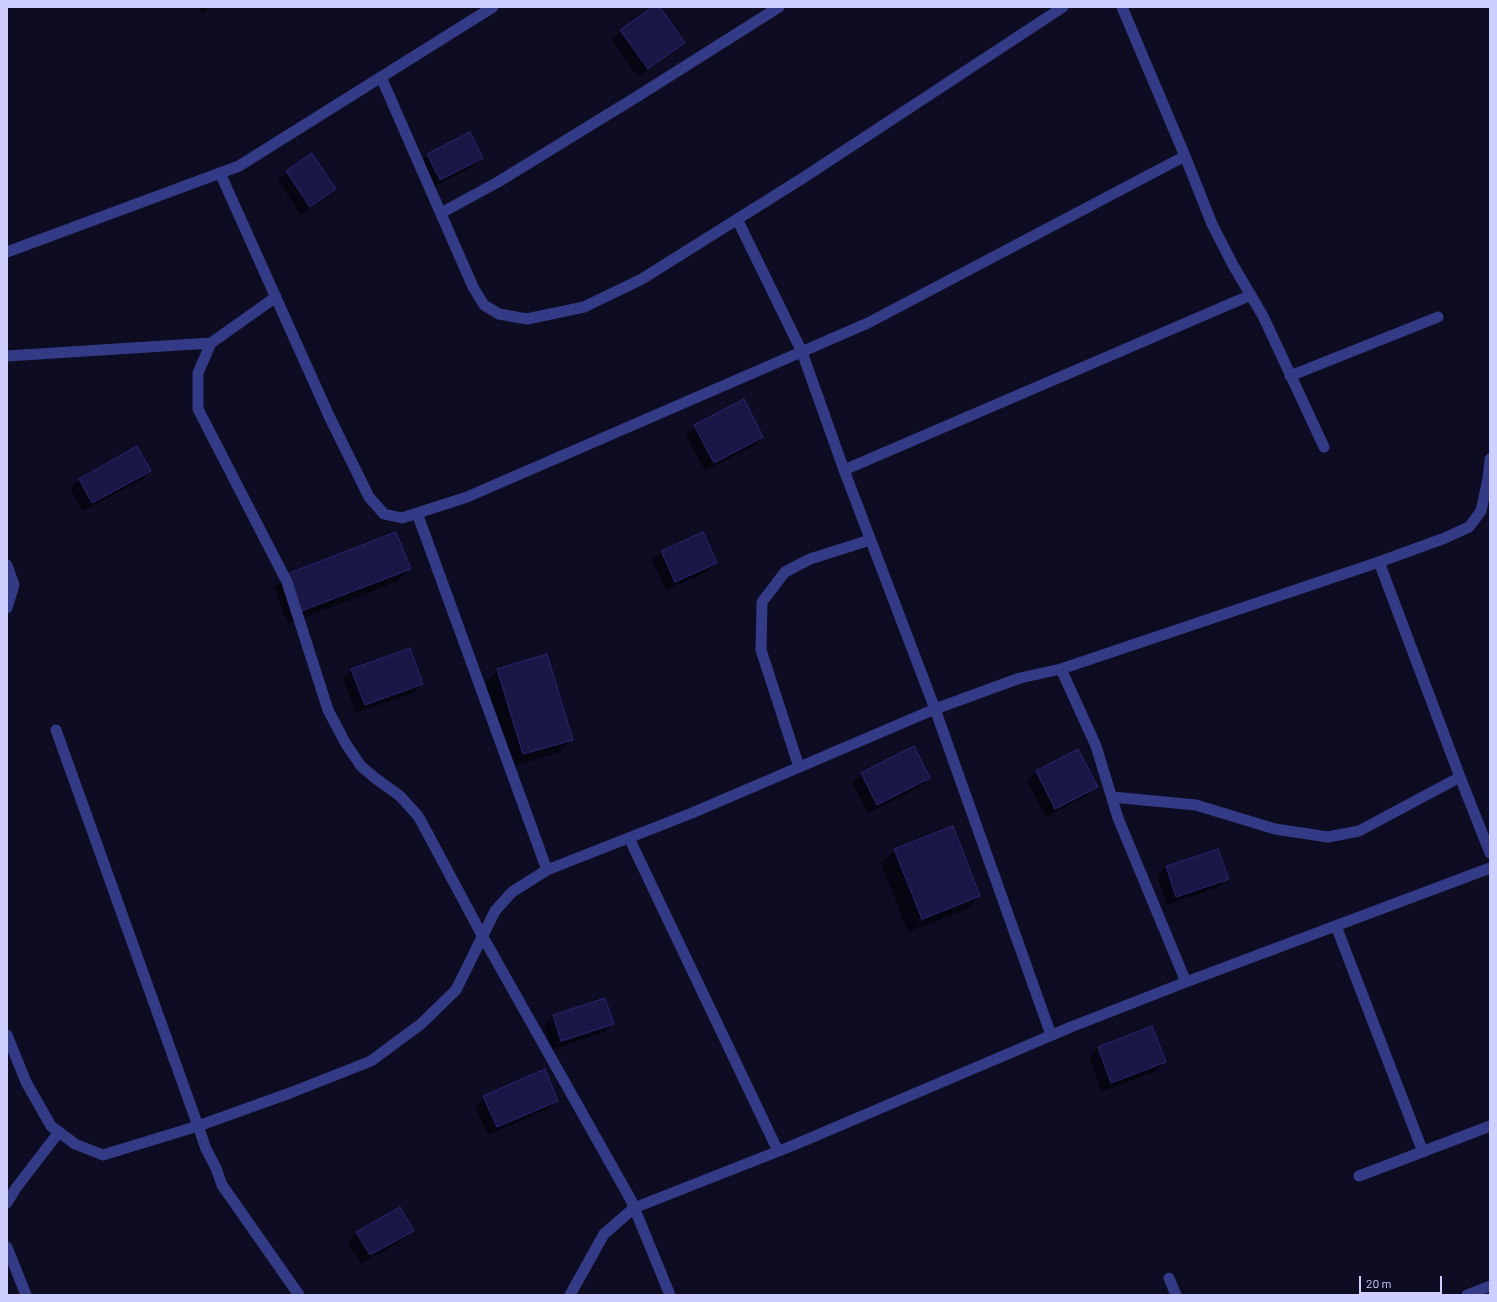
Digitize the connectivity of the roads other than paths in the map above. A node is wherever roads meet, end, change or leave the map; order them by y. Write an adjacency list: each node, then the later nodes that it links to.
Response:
1 (494, 7): 5 (street)
2 (779, 7): 8 (street)
3 (1063, 7): 9 (street)
4 (1122, 7): 6 (street)
5 (381, 77): 7 (street); 8 (street)
6 (1185, 156): 11 (street); 15 (street)
7 (220, 173): 10 (street); 12 (street)
8 (441, 213): 9 (street)
9 (737, 219): 15 (street)
10 (7, 252)
11 (1251, 296): 17 (street); 20 (street)
12 (276, 297): 14 (street); 21 (street)
13 (1438, 317): 17 (street)
14 (212, 343): 16 (street); 37 (street)
15 (802, 352): 20 (street); 21 (street)
16 (7, 356)
17 (1290, 376): 18 (street)
18 (1324, 447)
19 (1490, 459): 23 (street)
20 (844, 470): 22 (street)
21 (417, 513): 35 (street)
22 (870, 540): 27 (street); 29 (street)
23 (1379, 562): 26 (street); 30 (street)
24 (7, 565): 25 (street)
25 (7, 608)
26 (1061, 669): 27 (street); 31 (street)
27 (935, 709): 29 (street); 40 (street)
28 (56, 730): 41 (street)
29 (799, 767): 32 (street)
30 (1460, 777): 31 (street); 33 (street)
31 (1112, 796): 38 (street)
32 (629, 838): 35 (street); 44 (street)
33 (1490, 853)
34 (1490, 868): 36 (street)
35 (547, 870): 37 (street)
36 (1336, 926): 38 (street); 45 (street)
37 (483, 936): 41 (street); 48 (street)
38 (1186, 982): 40 (street)
39 (7, 1035): 43 (street)
40 (1051, 1035): 44 (street)
41 (198, 1126): 43 (street); 53 (street)
42 (1490, 1126): 45 (street)
43 (59, 1132): 47 (street)
44 (778, 1151): 48 (street)
45 (1423, 1152): 46 (street)
46 (1359, 1176)
47 (7, 1203)
48 (634, 1208): 54 (street); 55 (street)
49 (7, 1247): 52 (street)
50 (1169, 1278): 56 (street)
51 (1490, 1286): 57 (street)
52 (26, 1295)
53 (299, 1295)
54 (570, 1295)
55 (670, 1295)
56 (1176, 1295)
57 (1467, 1295)

